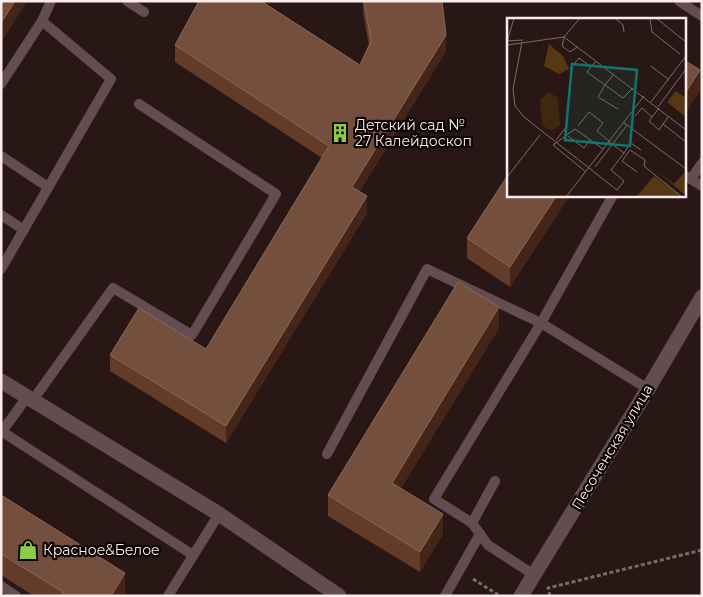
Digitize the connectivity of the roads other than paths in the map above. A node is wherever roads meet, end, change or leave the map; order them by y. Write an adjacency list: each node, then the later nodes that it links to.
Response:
1 (51, 1): 6 (lane)
2 (127, 1): 4 (lane)
3 (679, 1): 5 (lane)
4 (144, 12)
5 (702, 16)
6 (42, 21): 7 (lane); 13 (lane)
7 (1, 84)
8 (139, 104): 22 (lane)
9 (1, 156): 13 (lane)
10 (702, 163): 11 (lane)
11 (688, 177): 12 (lane)
12 (702, 186)
13 (48, 187): 16 (lane)
14 (612, 196): 19 (lane)
15 (1, 215): 16 (lane)
16 (24, 230): 17 (lane)
17 (3, 262)
18 (702, 297): 21 (street, Песоченская улица)
19 (541, 323): 21 (lane); 24 (lane); 27 (lane)
20 (1, 381): 22 (street)
21 (648, 389): 30 (street, Песоченская улица)
22 (30, 398): 23 (lane); 26 (street)
23 (2, 432): 29 (lane)
24 (327, 454)
25 (495, 481): 27 (lane)
26 (219, 514): 29 (lane); 34 (street)
27 (472, 523): 28 (lane)
28 (480, 534): 30 (lane); 35 (lane)
29 (193, 555): 33 (lane)
30 (534, 575): 36 (street, Песоченская улица)
31 (1, 586): 32 (lane)
32 (16, 596)
33 (168, 596)
34 (339, 596)
35 (445, 596)
36 (521, 596)

